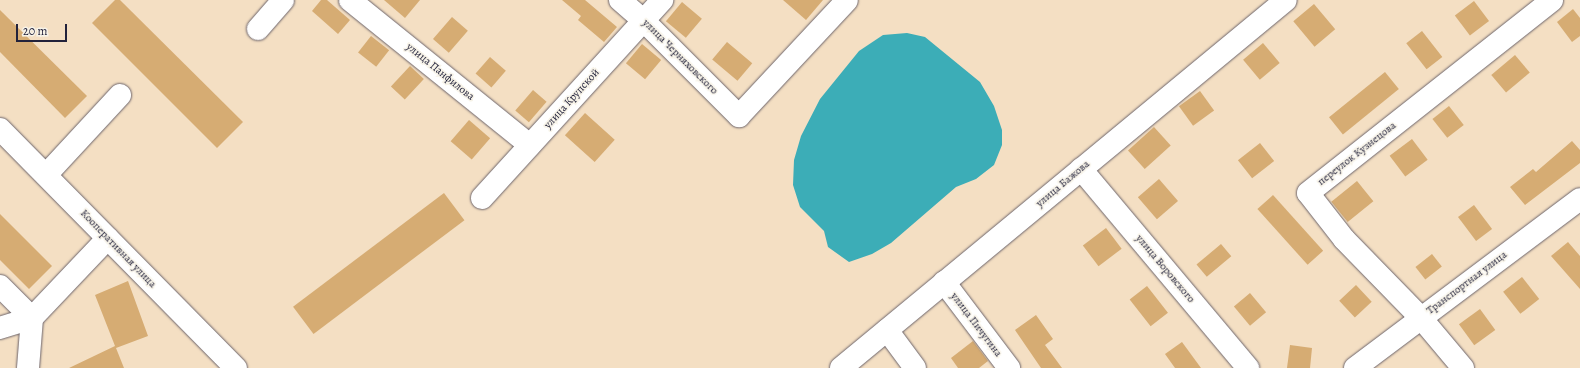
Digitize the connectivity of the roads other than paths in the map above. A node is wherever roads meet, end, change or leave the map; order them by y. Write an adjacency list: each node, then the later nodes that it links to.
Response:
1 (283, 0): 9 (street)
2 (350, 0): 12 (street, улица Панфилова)
3 (620, 0): 8 (street, улица Черняховского)
4 (662, 0): 8 (street, улица Крупской)
5 (847, 0): 8 (street, улица Черняховского)
6 (1286, 0): 13 (street, улица Бажова)
7 (1552, 0): 21 (street, переулок Кузнецова)
8 (644, 20): 12 (street, улица Крупской)
9 (258, 29)
10 (120, 95): 14 (street)
11 (0, 129): 14 (street, Кооперативная улица)
12 (530, 144): 15 (street, улица Крупской)
13 (1081, 169): 18 (street, улица Бажова); 29 (street, улица Воровского)
14 (46, 175): 17 (street, Кооперативная улица)
15 (482, 198)
16 (1580, 199): 21 (street, Транспортная улица)
17 (108, 238): 20 (street); 25 (street, Кооперативная улица)
18 (944, 282): 23 (street, улица Бажова); 28 (street, улица Пичугина)
19 (0, 286): 20 (street)
20 (32, 318): 22 (street); 24 (street)
21 (1421, 318): 30 (street, Транспортная улица); 31 (street, переулок Кузнецова)
22 (0, 328)
23 (887, 330): 26 (street, улица Бажова); 27 (street)
24 (28, 367)
25 (236, 368)
26 (840, 368)
27 (915, 368)
28 (1009, 368)
29 (1248, 368)
30 (1355, 368)
31 (1463, 368)

